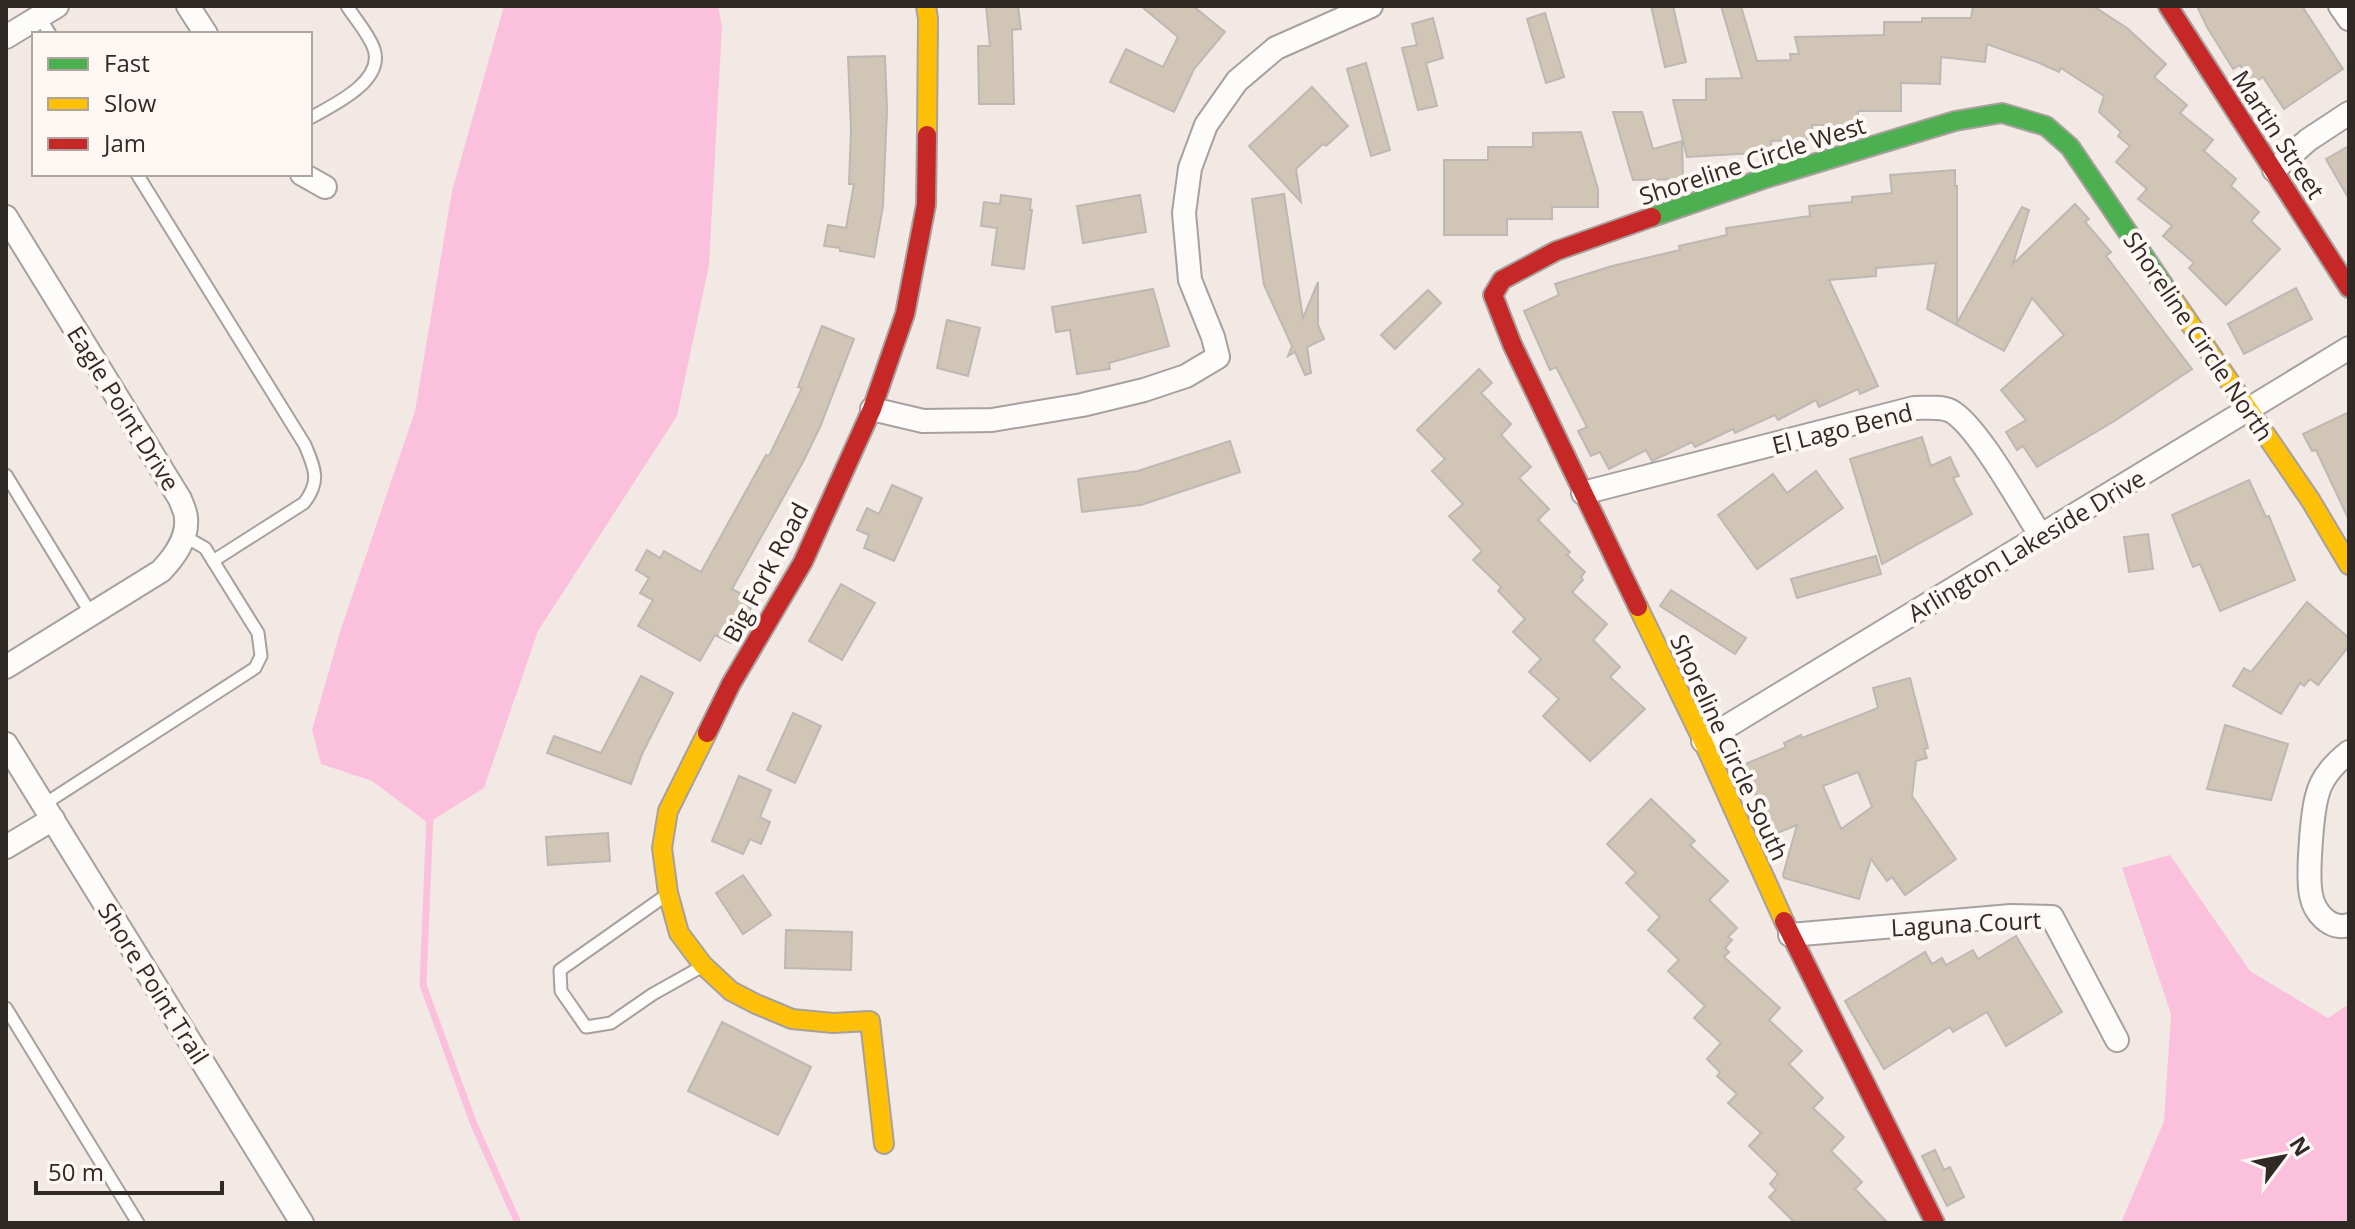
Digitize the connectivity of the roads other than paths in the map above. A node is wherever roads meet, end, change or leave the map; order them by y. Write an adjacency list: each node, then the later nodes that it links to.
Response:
1 (188, 6): 9 (street)
2 (347, 6): 12 (lane)
3 (926, 6): 22 (street, Big Fork Road)
4 (1371, 6): 22 (street)
5 (2168, 6): 14 (street, Martin Street)
6 (2340, 6): 8 (street)
7 (49, 19): 10 (street)
8 (2349, 19)
9 (205, 32)
10 (6, 37)
11 (2349, 113): 14 (street)
12 (312, 117)
13 (2033, 121): 19 (street, Shoreline Circle West); 23 (street, Shoreline Circle North)
14 (2274, 170): 20 (street, Martin Street)
15 (138, 176): 28 (lane)
16 (306, 176): 17 (street)
17 (325, 187)
18 (6, 217): 26 (street, Eagle Point Drive)
19 (1497, 288): 25 (street, Shoreline Circle South)
20 (2349, 288)
21 (2349, 348): 23 (street, Arlington Lakeside Drive)
22 (872, 409): 37 (street, Big Fork Road)
23 (2249, 409): 27 (street, Arlington Lakeside Drive); 29 (street, Shoreline Circle North)
24 (6, 475): 30 (lane)
25 (1583, 493): 27 (street, El Lago Bend); 32 (street, Shoreline Circle South)
26 (184, 536): 28 (lane); 30 (street)
27 (2041, 536): 32 (street, Arlington Lakeside Drive)
28 (213, 561): 35 (lane)
29 (2349, 565)
30 (91, 614): 31 (street)
31 (6, 667)
32 (1703, 741): 39 (street, Shoreline Circle South)
33 (6, 744): 35 (street, Shore Point Trail)
34 (2349, 752): 38 (street)
35 (48, 812): 36 (street); 45 (street, Shore Point Trail)
36 (6, 847)
37 (668, 893): 40 (street, Big Fork Road); 40 (lane)
38 (2342, 925)
39 (1790, 935): 42 (street, Laguna Court); 46 (street, Shoreline Circle South)
40 (703, 965): 43 (street, Big Fork Road)
41 (6, 1008): 44 (lane)
42 (2117, 1040)
43 (884, 1144)
44 (138, 1223)
45 (302, 1223)
46 (1935, 1223)

